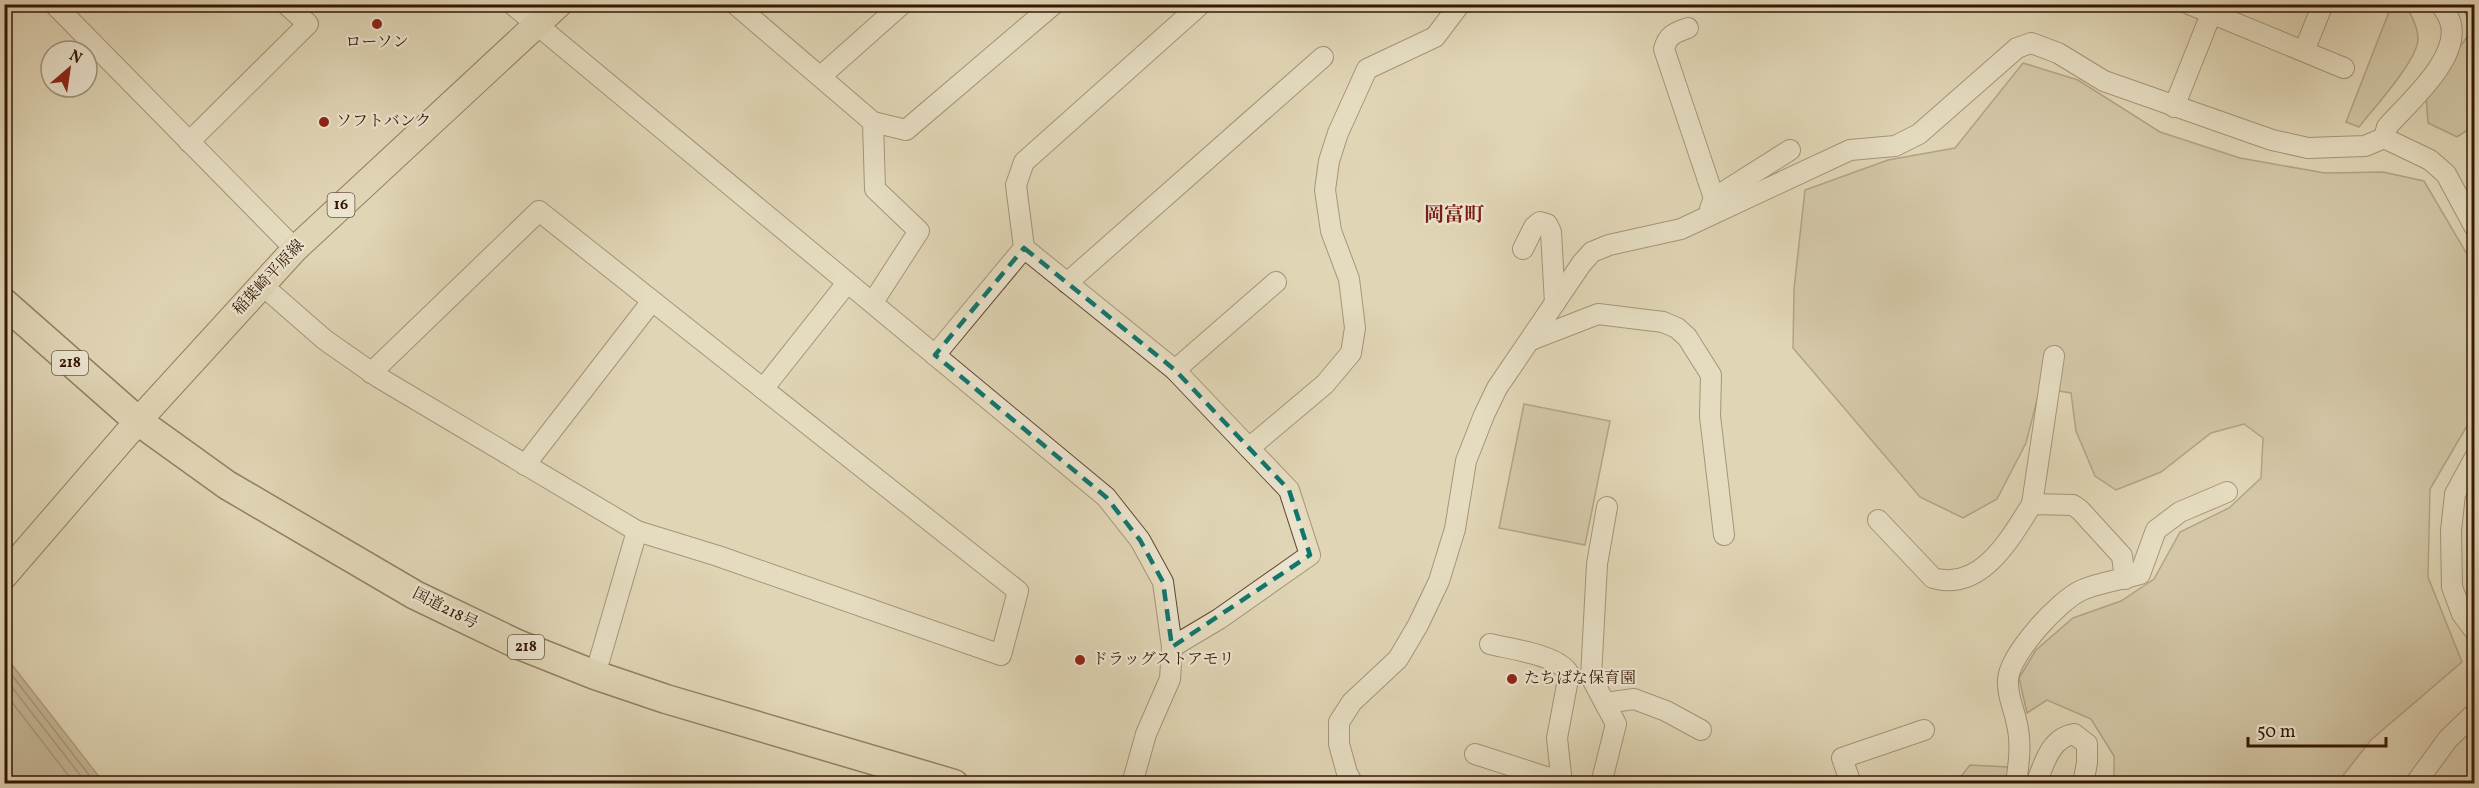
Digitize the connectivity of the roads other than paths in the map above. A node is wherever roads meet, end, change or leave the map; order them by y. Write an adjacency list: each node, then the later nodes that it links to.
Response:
1 (54, 4): 23 (street)
2 (286, 4): 23 (street)
3 (512, 4): 14 (street)
4 (559, 4): 14 (main road, 稲葉崎平原線 / 16)
5 (735, 4): 19 (street)
6 (902, 4): 19 (street)
7 (1054, 4): 21 (street)
8 (1201, 4): 28 (street)
9 (1460, 4): 46 (street)
10 (2189, 4): 13 (street)
11 (2324, 4): 16 (street)
12 (2441, 4): 22 (street)
13 (2213, 9): 16 (street); 20 (street)
14 (536, 24): 29 (main road, 稲葉崎平原線 / 16); 31 (street)
15 (1688, 28): 25 (street)
16 (2304, 51): 18 (street)
17 (1323, 57): 33 (street)
18 (2344, 68)
19 (821, 76): 21 (street)
20 (2174, 107): 22 (street); 26 (street)
21 (873, 122): 36 (street)
22 (2384, 138): 27 (street)
23 (189, 142): 29 (street)
24 (1790, 150): 25 (street)
25 (1714, 198): 26 (street)
26 (1707, 218): 38 (street)
27 (2475, 226)
28 (1024, 248): 33 (street); 40 (street)
29 (294, 249): 34 (main road, 稲葉崎平原線 / 16)
30 (1522, 249): 38 (street)
31 (847, 282): 36 (street); 44 (street)
32 (1276, 282): 42 (street)
33 (1067, 283): 42 (street)
34 (262, 285): 43 (street); 45 (main road, 稲葉崎平原線 / 16)
35 (652, 301): 43 (street); 44 (street); 48 (street)
36 (873, 302): 40 (street)
37 (4, 303): 45 (highway, 国道218号 / 218)
38 (1556, 303): 39 (street)
39 (1531, 340): 54 (street); 69 (street)
40 (935, 355): 59 (street)
41 (2054, 356): 50 (street)
42 (1175, 370): 46 (street)
43 (372, 373): 48 (street)
44 (763, 389): 53 (street)
45 (131, 430): 55 (main road, 稲葉崎平原線 / 16); 60 (highway, 国道218号 / 218)
46 (1249, 448): 59 (street)
47 (2475, 459): 57 (street)
48 (525, 465): 53 (street)
49 (2227, 492): 56 (street)
50 (2032, 504): 52 (street); 56 (street)
51 (1607, 507): 61 (street)
52 (1878, 520)
53 (637, 531): 60 (street)
54 (1724, 535)
55 (4, 576)
56 (2125, 579): 72 (street)
57 (2475, 630)
58 (1490, 644): 66 (street)
59 (1172, 647): 68 (street)
60 (595, 675): 67 (highway, 国道218号 / 218)
61 (1605, 703): 63 (street); 70 (street)
62 (2475, 714): 75 (street)
63 (1701, 730)
64 (1924, 730): 71 (street)
65 (1475, 754): 66 (street)
66 (1561, 781)
67 (954, 783)
68 (1131, 783)
69 (1353, 783)
70 (1601, 783)
71 (1851, 783)
72 (2016, 783)
73 (2036, 783): 74 (street)
74 (2083, 783)
75 (2415, 783)

